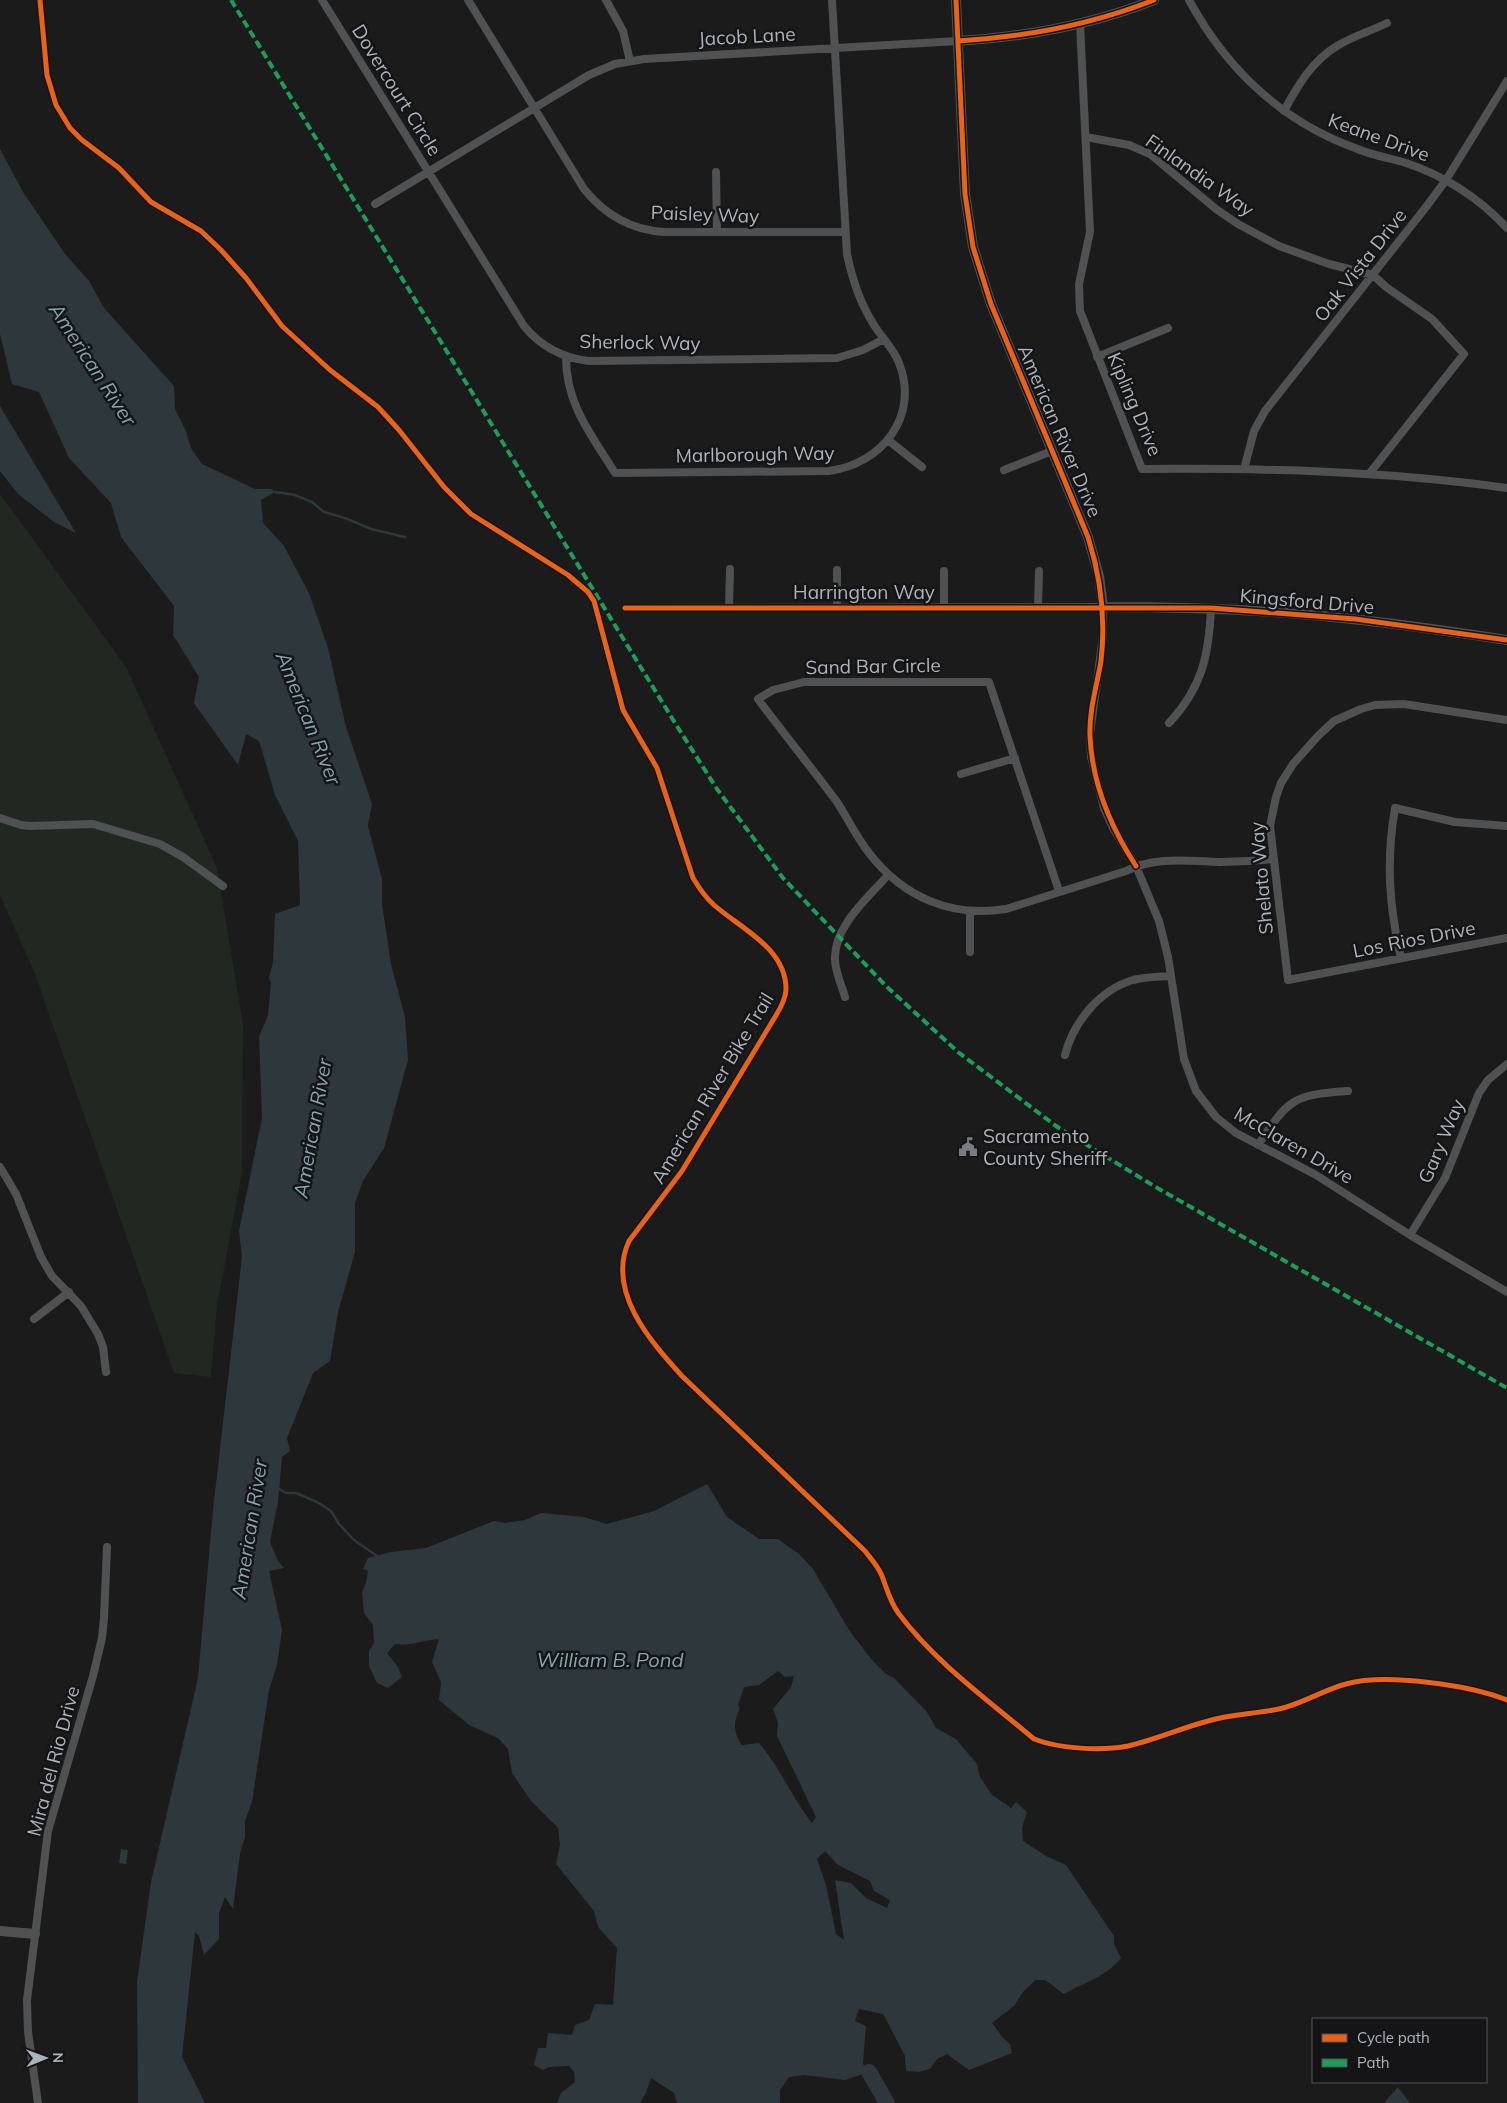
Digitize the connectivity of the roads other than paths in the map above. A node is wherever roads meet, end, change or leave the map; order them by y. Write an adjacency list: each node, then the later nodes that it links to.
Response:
1 (322, 0): 17 (street, Dovercourt Circle)
2 (468, 0): 14 (street)
3 (606, 0): 12 (street)
4 (832, 0): 11 (street, Marlborough Way)
5 (956, 0): 10 (street, American River Drive)
6 (1154, 0): 9 (street, Jacob Lane)
7 (1189, 0): 15 (street, Keane Drive)
8 (1387, 23): 15 (street)
9 (1080, 24): 10 (street, Jacob Lane); 16 (street, Kipling Drive)
10 (958, 41): 11 (street, Jacob Lane); 30 (street, American River Drive)
11 (835, 48): 12 (street, Jacob Lane); 23 (street, Marlborough Way)
12 (630, 61): 14 (street, Jacob Lane)
13 (1507, 81): 19 (street, Oak Vista Drive)
14 (534, 108): 17 (street, Jacob Lane); 22 (street, Paisley Way)
15 (1284, 111): 19 (street, Keane Drive)
16 (1086, 137): 24 (street, Finlandia Way); 28 (street, Kipling Drive)
17 (428, 172): 20 (street, Jacob Lane); 27 (street, Sherlock Way)
18 (716, 172): 22 (street)
19 (1446, 180): 21 (street, Keane Drive); 24 (street, Oak Vista Drive)
20 (375, 204)
21 (1507, 228)
22 (717, 232): 23 (street, Paisley Way)
23 (845, 232): 26 (street, Marlborough Way)
24 (1373, 275): 32 (street, Oak Vista Drive); 34 (street, Finlandia Way)
25 (1168, 328): 28 (street)
26 (884, 339): 27 (street, Sherlock Way); 29 (street, Marlborough Way)
27 (566, 357): 29 (street, Marlborough Way)
28 (1097, 357): 32 (street, Kipling Drive)
29 (888, 440): 31 (street)
30 (1052, 451): 33 (street, American River Drive); 43 (street, American River Drive)
31 (922, 467)
32 (1244, 469): 34 (street, Kipling Drive)
33 (1004, 470)
34 (1369, 474): 35 (street, Kipling Drive)
35 (1507, 488)
36 (730, 569): 45 (street)
37 (837, 570): 40 (street, Harrington Way)
38 (944, 571): 41 (street, Harrington Way)
39 (1039, 571): 42 (street)
40 (837, 607): 41 (street, Harrington Way); 45 (street, Harrington Way)
41 (944, 607): 42 (street, Harrington Way)
42 (1038, 607): 43 (street, Harrington Way)
43 (1103, 607): 46 (street, Kingsford Drive); 55 (street, American River Drive)
44 (625, 608): 45 (street, Harrington Way)
45 (729, 608)
46 (1211, 608): 47 (street, Kingsford Drive); 49 (street)
47 (1507, 640)
48 (1507, 720): 54 (street, Shelato Way)
49 (1168, 722)
50 (1015, 758): 51 (street); 56 (street, Sand Bar Circle); 58 (street, Sand Bar Circle)
51 (961, 774)
52 (0, 818): 57 (street)
53 (1507, 826): 62 (street)
54 (1274, 859): 55 (street); 63 (street, Shelato Way)
55 (1136, 866): 58 (street); 64 (street, McClaren Drive)
56 (888, 875): 59 (street, Sand Bar Circle); 65 (street)
57 (223, 886)
58 (1059, 891): 59 (street, Sand Bar Circle)
59 (970, 911): 61 (street)
60 (1507, 938): 62 (street, Los Rios Drive)
61 (970, 952)
62 (1402, 958): 63 (street, Los Rios Drive)
63 (1327, 972)
64 (1171, 976): 66 (street); 69 (street, McClaren Drive)
65 (845, 997)
66 (1065, 1055)
67 (1507, 1064): 71 (street, Gary Way)
68 (1348, 1091): 69 (street)
69 (1258, 1145): 71 (street, McClaren Drive)
70 (0, 1167): 72 (street)
71 (1410, 1236): 73 (street, McClaren Drive)
72 (69, 1292): 74 (street); 75 (street)
73 (1507, 1292)
74 (34, 1319)
75 (106, 1372)
76 (107, 1547): 78 (street, Mira del Rio Drive)
77 (0, 1930): 78 (street)
78 (35, 1934): 79 (street, Mira del Rio Drive)
79 (38, 2103)

